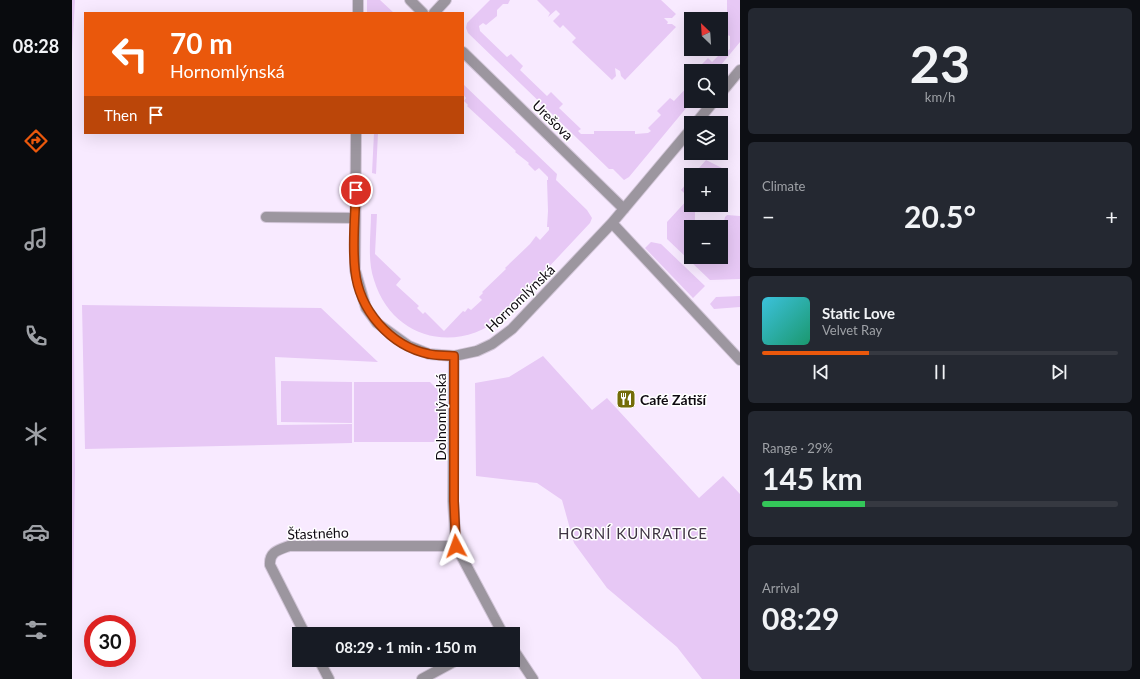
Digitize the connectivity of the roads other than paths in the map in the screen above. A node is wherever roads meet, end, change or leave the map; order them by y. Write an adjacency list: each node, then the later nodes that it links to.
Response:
1 (358, 0): 4 (street)
2 (410, 0): 5 (street)
3 (446, 0): 6 (street)
4 (358, 12)
5 (422, 12)
6 (435, 12)
7 (464, 53): 16 (street, Urešova)
8 (740, 70): 9 (street)
9 (728, 85)
10 (708, 108): 11 (street)
11 (702, 116)
12 (356, 134): 15 (street, Hornomlýnská)
13 (360, 134): 15 (street)
14 (684, 136): 16 (street, Hornomlýnská)
15 (356, 148): 18 (street, Hornomlýnská)
16 (624, 209): 19 (street, Hornomlýnská)
17 (266, 217): 18 (street)
18 (356, 218): 20 (street, Hornomlýnská)
19 (612, 223): 20 (street, Hornomlýnská); 21 (street)
20 (454, 356): 22 (street, Dolnomlýnská)
21 (740, 360)
22 (456, 546): 23 (street, Šťastného); 24 (street, Dolnomlýnská)
23 (301, 627)
24 (499, 627)
25 (520, 660): 30 (street)
26 (323, 667): 28 (street)
27 (444, 667): 29 (street)
28 (329, 679)
29 (422, 679)
30 (533, 679)

